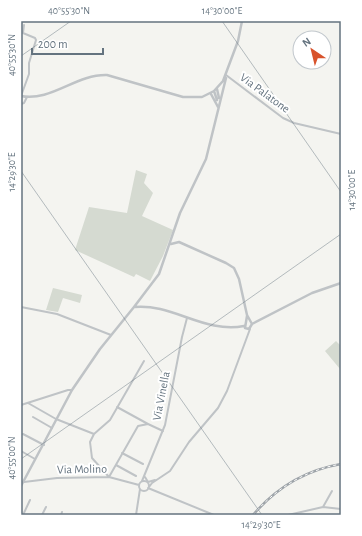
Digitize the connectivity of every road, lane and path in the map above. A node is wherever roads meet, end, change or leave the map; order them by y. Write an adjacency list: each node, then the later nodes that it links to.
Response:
1 (242, 21): 3 (street)
2 (24, 25): 6 (street)
3 (226, 75): 4 (street); 8 (street); 10 (street, Via Palatone)
4 (216, 90): 5 (street); 8 (street)
5 (211, 94): 7 (street); 8 (street)
6 (21, 96): 7 (street)
7 (27, 97): 9 (street)
8 (218, 102): 11 (street)
9 (21, 104)
10 (341, 134)
11 (174, 240): 14 (street); 15 (street)
12 (341, 283): 17 (street)
13 (21, 307): 20 (street)
14 (134, 308): 16 (street); 20 (street)
15 (247, 315): 17 (street); 18 (street)
16 (187, 318): 18 (street); 30 (street, Via Vinella)
17 (251, 323): 18 (street); 19 (street)
18 (245, 326): 19 (street); 21 (street)
19 (250, 328): 21 (street)
20 (111, 335): 23 (street)
21 (247, 336): 45 (street)
22 (144, 361): 26 (street)
23 (72, 390): 24 (street); 28 (street)
24 (28, 403): 25 (street); 28 (street)
25 (21, 405)
26 (118, 407): 29 (street); 35 (street)
27 (33, 418): 31 (street)
28 (56, 419): 31 (street); 35 (street)
29 (148, 424): 32 (street); 38 (street)
30 (164, 427): 32 (street); 33 (street, Via Vinella)
31 (52, 428): 36 (street)
32 (158, 428): 33 (street)
33 (163, 431): 42 (street, Via Vinella)
34 (22, 434): 36 (street)
35 (94, 434): 44 (street)
36 (44, 445): 39 (street)
37 (21, 451): 39 (street)
38 (122, 453): 40 (street); 41 (street)
39 (35, 459): 47 (street)
40 (143, 464)
41 (116, 465): 43 (street); 44 (street)
42 (145, 475): 46 (street, Via Vinella); 48 (street)
43 (136, 476)
44 (109, 477): 47 (street, Via Molino); 49 (street, Via Molino)
45 (158, 480): 48 (street); 51 (street)
46 (142, 481): 48 (street); 49 (street)
47 (24, 482): 50 (street)
48 (148, 482): 51 (street)
49 (139, 485): 52 (street)
50 (21, 486)
51 (148, 487): 53 (street); 65 (street)
52 (140, 488): 53 (street); 55 (street)
53 (146, 490): 55 (street)
54 (332, 491): 58 (street)
55 (140, 497): 64 (street)
56 (30, 500): 61 (street)
57 (46, 506): 62 (street)
58 (323, 508): 59 (street); 66 (street)
59 (341, 509)
60 (62, 512): 63 (street)
61 (22, 515)
62 (42, 515)
63 (61, 515)
64 (136, 515)
65 (214, 515)
66 (288, 515)

